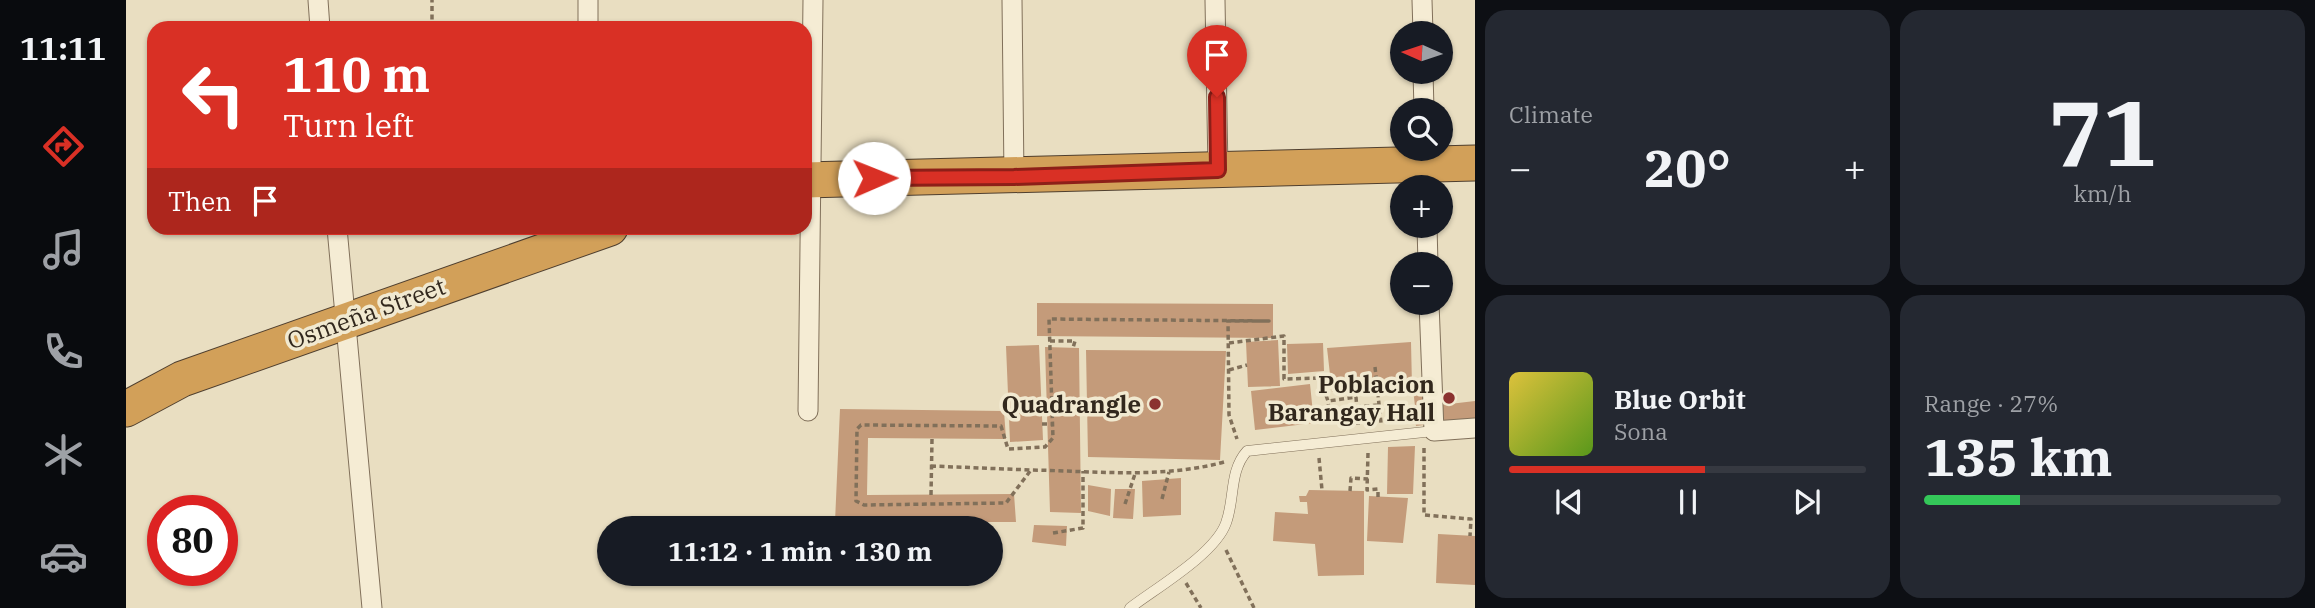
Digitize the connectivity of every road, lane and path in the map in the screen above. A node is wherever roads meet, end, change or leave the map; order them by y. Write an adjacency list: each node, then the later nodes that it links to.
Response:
1 (318, 0): 8 (street)
2 (432, 0): 9 (path)
3 (588, 0): 10 (street)
4 (813, 0): 12 (street)
5 (1012, 0): 16 (street)
6 (1215, 0): 15 (street)
7 (1422, 0): 11 (street)
8 (320, 21)
9 (432, 21)
10 (588, 21)
11 (1423, 21)
12 (812, 30)
13 (1475, 163): 14 (highway)
14 (1425, 167): 15 (highway)
15 (1218, 170): 16 (highway)
16 (1014, 177): 17 (highway)
17 (812, 180)
18 (338, 235): 22 (street)
19 (584, 235): 22 (highway, Osmeña Street)
20 (807, 235): 35 (street)
21 (1429, 315): 40 (street)
22 (345, 320): 34 (highway, Osmeña Street); 63 (street)
23 (1050, 341): 24 (path); 25 (path); 38 (path)
24 (1229, 343): 28 (path); 30 (path)
25 (1073, 348)
26 (1247, 365): 28 (path)
27 (1376, 367): 32 (path)
28 (1228, 370): 45 (path)
29 (1319, 372): 30 (path)
30 (1320, 378): 31 (path)
31 (1328, 401): 33 (path); 36 (path)
32 (1379, 405): 33 (path); 41 (path)
33 (1356, 407): 42 (path)
34 (126, 409)
35 (808, 411)
36 (1313, 411)
37 (1042, 424): 38 (path)
38 (1052, 424): 48 (path)
39 (1475, 428): 40 (street)
40 (1429, 431): 41 (lane); 61 (path)
41 (1382, 436): 42 (lane)
42 (1364, 437): 44 (lane); 52 (path)
43 (932, 439): 47 (path)
44 (1317, 442): 45 (lane); 53 (path)
45 (1258, 448): 46 (lane)
46 (1242, 457): 50 (path); 60 (lane)
47 (931, 466): 48 (path); 55 (path)
48 (1031, 470): 49 (path)
49 (1083, 471): 51 (path); 59 (path)
50 (1169, 472): 51 (path); 57 (path)
51 (1135, 474): 58 (path)
52 (1368, 479): 54 (path); 56 (path)
53 (1322, 490)
54 (1350, 491)
55 (931, 495)
56 (1378, 497)
57 (1162, 499)
58 (1125, 504)
59 (1053, 533)
60 (1219, 536): 62 (lane); 66 (path)
61 (1470, 536)
62 (1179, 570): 64 (lane); 65 (path)
63 (372, 608)
64 (1130, 608)
65 (1201, 608)
66 (1254, 608)

